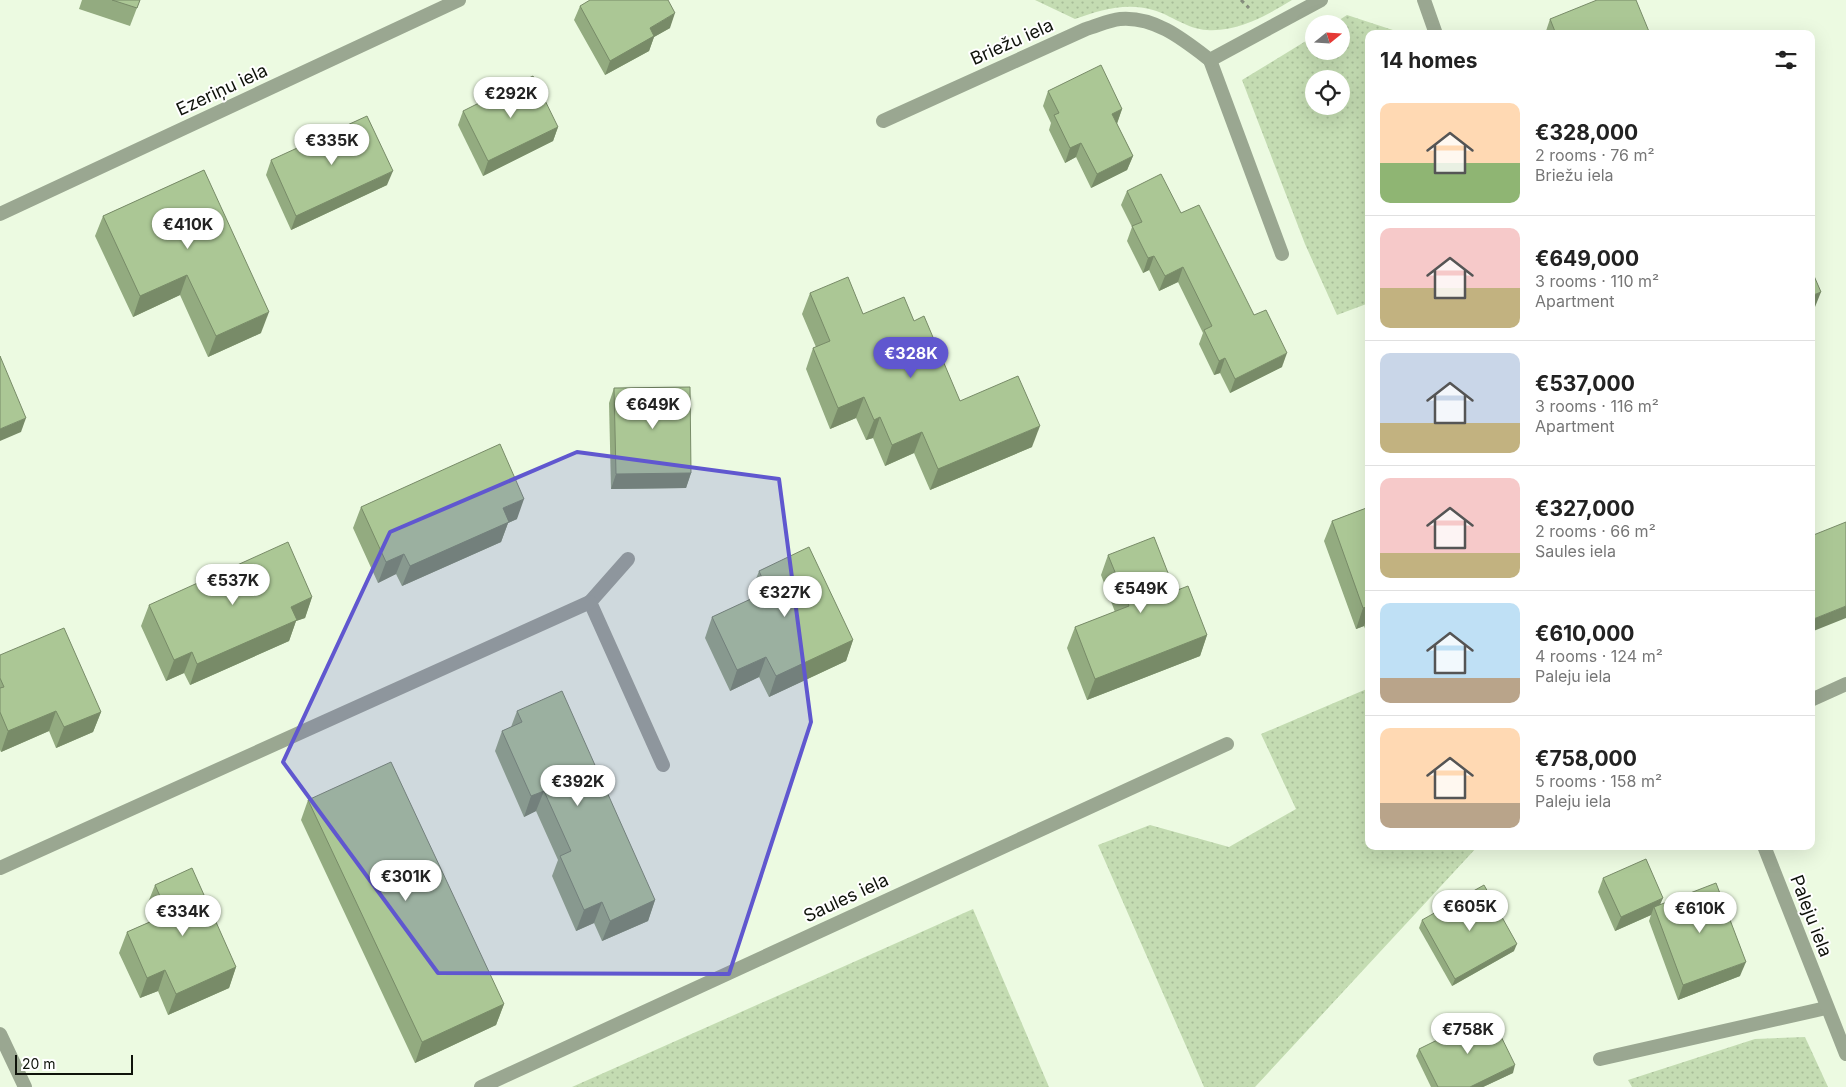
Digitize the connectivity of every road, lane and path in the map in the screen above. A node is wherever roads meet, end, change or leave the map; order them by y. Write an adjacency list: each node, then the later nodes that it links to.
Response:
1 (459, 0): 7 (street, Ezeriņu iela)
2 (1321, 0): 5 (street)
3 (1424, 0): 4 (street)
4 (1435, 30)
5 (1210, 60): 6 (street, Briežu iela); 8 (street)
6 (883, 121)
7 (0, 214)
8 (1282, 254)
9 (628, 559): 10 (street)
10 (590, 602): 14 (street); 16 (street)
11 (1846, 684): 12 (street)
12 (1815, 698)
13 (1227, 744): 22 (street, Saules iela)
14 (663, 766)
15 (1766, 850): 17 (street, Paleju iela)
16 (0, 868)
17 (1826, 1008): 19 (street, Paleju iela); 20 (street)
18 (0, 1034): 21 (street)
19 (1846, 1054)
20 (1600, 1059)
21 (25, 1087)
22 (481, 1087)

